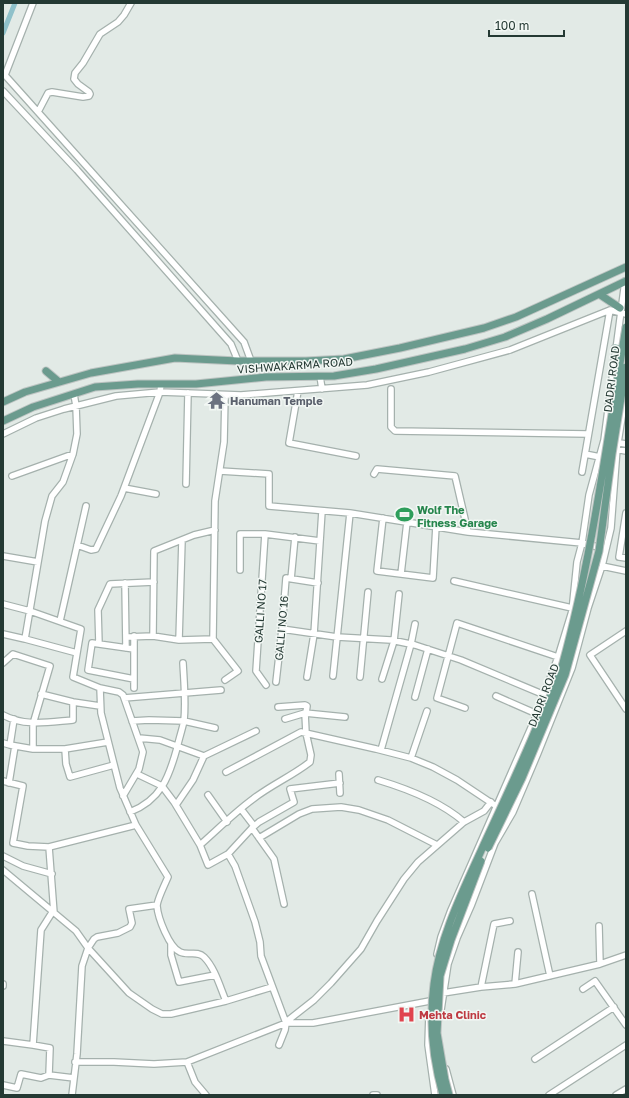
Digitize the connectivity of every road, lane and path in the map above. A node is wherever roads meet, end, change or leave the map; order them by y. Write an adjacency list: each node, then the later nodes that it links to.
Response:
1 (33, 3): 3 (street)
2 (130, 3): 5 (street)
3 (4, 74): 5 (street)
4 (3, 91): 15 (street)
5 (38, 112): 16 (street)
6 (626, 267): 16 (main road, VISHWAKARMA ROAD)
7 (625, 281): 8 (main road, VISHWAKARMA ROAD); 10 (street, DADRI ROAD)
8 (599, 294): 10 (main road); 19 (main road, VISHWAKARMA ROAD)
9 (610, 310): 10 (street); 22 (street); 34 (street)
10 (620, 310): 11 (street); 13 (street, DADRI ROAD)
11 (626, 314)
12 (626, 327): 224 (main road, bridge)
13 (615, 348): 14 (main road); 36 (street, DADRI ROAD)
14 (626, 350)
15 (238, 361): 16 (main road, VISHWAKARMA ROAD); 20 (main road, VISHWAKARMA ROAD)
16 (251, 361)
17 (626, 367): 225 (main road, bridge)
18 (46, 371): 20 (main road)
19 (320, 376): 21 (main road, VISHWAKARMA ROAD); 22 (street)
20 (59, 382): 30 (main road, VISHWAKARMA ROAD)
21 (161, 384): 25 (street); 27 (main road, VISHWAKARMA ROAD)
22 (322, 389): 24 (street)
23 (391, 389): 34 (street)
24 (298, 391): 29 (street); 42 (street)
25 (160, 392): 28 (street); 31 (street); 49 (street)
26 (626, 392): 35 (street, DADRI ROAD)
27 (74, 394): 31 (street); 32 (main road, VISHWAKARMA ROAD)
28 (188, 394): 29 (street); 48 (street)
29 (225, 395): 44 (street)
30 (3, 402)
31 (76, 406): 33 (street); 40 (street)
32 (3, 421)
33 (3, 434)
34 (588, 434): 41 (street)
35 (618, 442): 36 (street); 37 (street); 38 (street, DADRI ROAD)
36 (603, 443): 38 (street); 43 (street, DADRI ROAD)
37 (626, 444)
38 (617, 449): 39 (street); 66 (street, DADRI ROAD)
39 (626, 451)
40 (73, 454): 47 (street); 69 (street)
41 (585, 454): 43 (street); 45 (street)
42 (356, 456)
43 (600, 457): 64 (street, DADRI ROAD)
44 (220, 471): 52 (street); 58 (street)
45 (582, 472)
46 (374, 474): 59 (street)
47 (12, 476)
48 (186, 484)
49 (124, 488): 50 (street); 65 (street)
50 (156, 494)
51 (86, 506): 65 (street)
52 (322, 511): 53 (street); 63 (street)
53 (350, 513): 55 (street); 93 (street)
54 (626, 513): 68 (street)
55 (383, 518): 56 (street); 73 (street)
56 (407, 522): 57 (street); 73 (street)
57 (436, 526): 59 (street); 73 (street)
58 (215, 530): 62 (street); 95 (street)
59 (468, 532): 64 (street)
60 (265, 534): 61 (street); 71 (street); 116 (street, GALLI NO 17)
61 (295, 537): 63 (street); 74 (street)
62 (182, 540): 76 (street); 97 (street)
63 (320, 541): 78 (street)
64 (582, 543): 66 (street); 82 (street, DADRI ROAD)
65 (77, 545): 84 (street)
66 (606, 548): 70 (street, DADRI ROAD)
67 (3, 556): 69 (street)
68 (626, 558)
69 (38, 562): 83 (street)
70 (602, 566): 72 (street); 126 (street, DADRI ROAD)
71 (240, 570)
72 (626, 571)
73 (401, 574)
74 (291, 579): 78 (street); 86 (street, GALLI NO 16)
75 (454, 581): 82 (street)
76 (154, 582): 77 (street); 91 (street)
77 (125, 583): 92 (street); 99 (street)
78 (318, 583): 89 (street)
79 (368, 592): 96 (street)
80 (399, 594): 98 (street)
81 (3, 604): 83 (street)
82 (572, 608): 106 (street, DADRI ROAD)
83 (30, 611): 84 (street); 94 (street)
84 (60, 621): 104 (street)
85 (415, 624): 100 (street)
86 (282, 629): 89 (street); 115 (street, GALLI NO 16)
87 (626, 631): 131 (street)
88 (3, 634): 94 (street)
89 (314, 634): 93 (street); 110 (street)
90 (134, 636): 91 (street); 92 (street); 102 (street)
91 (153, 636): 97 (street)
92 (126, 637): 101 (street)
93 (337, 637): 96 (street); 109 (street)
94 (25, 638): 104 (street)
95 (213, 638): 97 (street); 113 (street)
96 (364, 639): 98 (street); 111 (street)
97 (179, 640)
98 (394, 641): 100 (street); 114 (street)
99 (99, 644): 101 (street); 112 (street)
100 (411, 644): 103 (street); 152 (street)
101 (126, 648): 102 (street)
102 (134, 649): 112 (street)
103 (428, 649): 105 (street); 124 (street)
104 (77, 653): 117 (street)
105 (448, 656): 106 (street); 122 (street); 130 (street)
106 (558, 657): 122 (street, DADRI ROAD)
107 (3, 663): 120 (street)
108 (183, 663): 121 (street)
109 (333, 676)
110 (307, 677)
111 (360, 677)
112 (134, 679): 118 (street)
113 (225, 680)
114 (382, 680)
115 (276, 682)
116 (266, 685)
117 (100, 688): 125 (street); 128 (street)
118 (134, 688)
119 (221, 690): 121 (street)
120 (41, 694): 127 (street); 141 (street)
121 (185, 694): 125 (street); 140 (street)
122 (544, 694): 126 (street); 134 (street, DADRI ROAD)
123 (496, 696): 134 (street)
124 (415, 697)
125 (124, 698): 139 (street)
126 (558, 700): 175 (street, DADRI ROAD)
127 (73, 702): 128 (street); 141 (street)
128 (100, 706): 146 (street)
129 (278, 707): 133 (street)
130 (465, 708)
131 (626, 709)
132 (427, 710): 154 (street)
133 (306, 713): 136 (street); 137 (street); 144 (street)
134 (537, 714): 168 (street, DADRI ROAD)
135 (3, 715): 138 (street)
136 (345, 717)
137 (285, 718)
138 (14, 720): 141 (street); 148 (street)
139 (132, 721): 140 (street); 145 (street)
140 (184, 721): 142 (street); 149 (street)
141 (33, 724): 150 (street)
142 (215, 728)
143 (256, 731): 153 (street)
144 (306, 733): 152 (street); 156 (street); 169 (street)
145 (139, 738): 149 (street); 157 (street)
146 (108, 742): 151 (street); 155 (street)
147 (3, 744): 148 (street)
148 (13, 746): 150 (street); 160 (street)
149 (177, 746): 153 (street); 162 (street)
150 (33, 749): 151 (street)
151 (66, 749): 155 (street)
152 (381, 750): 154 (street)
153 (204, 756): 167 (street)
154 (411, 758): 166 (street)
155 (114, 765): 164 (street)
156 (226, 772)
157 (137, 774): 162 (street); 164 (street)
158 (339, 774): 161 (street)
159 (378, 780): 173 (street)
160 (6, 782): 180 (street)
161 (340, 783): 163 (street); 176 (street)
162 (162, 786): 167 (street); 170 (street)
163 (340, 793)
164 (123, 796): 170 (street)
165 (208, 796): 172 (street)
166 (491, 802): 168 (street); 173 (street)
167 (176, 805): 178 (street)
168 (496, 806): 171 (street, DADRI ROAD)
169 (241, 809): 172 (street); 176 (street)
170 (130, 812): 174 (street)
171 (491, 818): 175 (street); 203 (street, DADRI ROAD)
172 (227, 822): 178 (street)
173 (464, 822): 179 (street)
174 (136, 825): 180 (street); 187 (street)
175 (505, 825): 202 (street, DADRI ROAD)
176 (253, 827): 177 (street); 181 (street)
177 (259, 838): 179 (street); 186 (street)
178 (200, 845): 181 (street)
179 (436, 845): 206 (street)
180 (49, 847): 184 (street)
181 (228, 854): 199 (street)
182 (3, 856): 184 (street)
183 (3, 870): 188 (street)
184 (52, 874): 188 (street)
185 (532, 894): 197 (street)
186 (284, 904)
187 (157, 905): 191 (street); 192 (street)
188 (54, 912): 192 (street); 209 (street)
189 (510, 921): 200 (street)
190 (599, 926): 195 (street)
191 (171, 944): 196 (street); 196 (street)
192 (88, 948): 204 (street); 213 (street)
193 (518, 952): 198 (street)
194 (626, 955): 195 (street)
195 (600, 964): 197 (street)
196 (215, 975): 204 (street)
197 (550, 976): 198 (street)
198 (515, 984): 200 (street)
199 (272, 986): 204 (street); 206 (street)
200 (481, 987): 202 (street)
201 (583, 989): 205 (street)
202 (443, 996): 203 (street); 226 (street, DADRI ROAD)
203 (430, 1000): 206 (street); 223 (street, DADRI ROAD)
204 (226, 1001)
205 (614, 1007): 207 (street); 212 (street)
206 (286, 1023): 210 (street); 214 (street)
207 (626, 1025)
208 (3, 1041): 209 (street)
209 (33, 1045): 215 (street)
210 (279, 1045)
211 (626, 1045): 227 (street)
212 (535, 1058)
213 (75, 1062): 214 (street); 216 (street)
214 (187, 1062): 220 (street)
215 (49, 1075): 216 (street); 217 (street)
216 (74, 1078): 219 (street)
217 (3, 1085)
218 (626, 1089): 228 (street)
219 (72, 1095)
220 (206, 1095)
221 (373, 1095): 222 (street)
222 (377, 1095)
223 (435, 1095)
224 (442, 1095)
225 (450, 1095)
226 (453, 1095)
227 (549, 1095)
228 (616, 1095)

